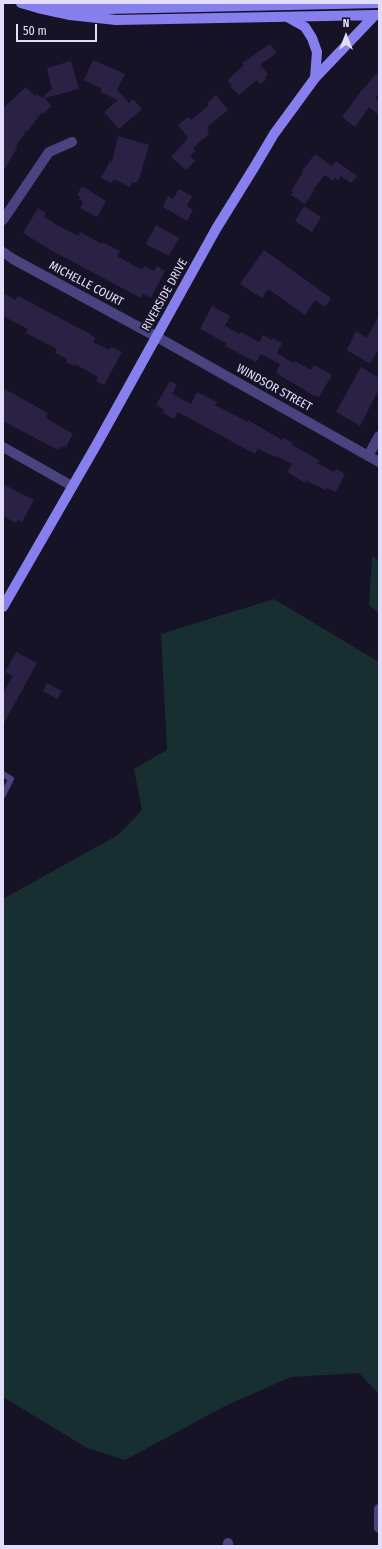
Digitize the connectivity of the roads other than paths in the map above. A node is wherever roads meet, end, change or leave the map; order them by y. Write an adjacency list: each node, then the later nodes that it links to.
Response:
1 (22, 3): 5 (main road)
2 (43, 3): 3 (main road)
3 (379, 3)
4 (377, 15): 5 (main road); 6 (main road, RIVERSIDE DRIVE)
5 (282, 17): 6 (main road)
6 (315, 78): 10 (main road, RIVERSIDE DRIVE)
7 (72, 142): 8 (street)
8 (3, 220)
9 (3, 252): 10 (street, MICHELLE COURT)
10 (157, 337): 13 (street, WINDSOR STREET); 15 (main road, RIVERSIDE DRIVE)
11 (379, 436): 13 (street)
12 (3, 447): 15 (street)
13 (368, 456): 14 (street, WINDSOR STREET)
14 (379, 462)
15 (72, 486): 16 (main road, RIVERSIDE DRIVE)
16 (3, 607)
17 (3, 774): 18 (lane)
18 (3, 795)
19 (379, 1509): 20 (street)
20 (379, 1528)

